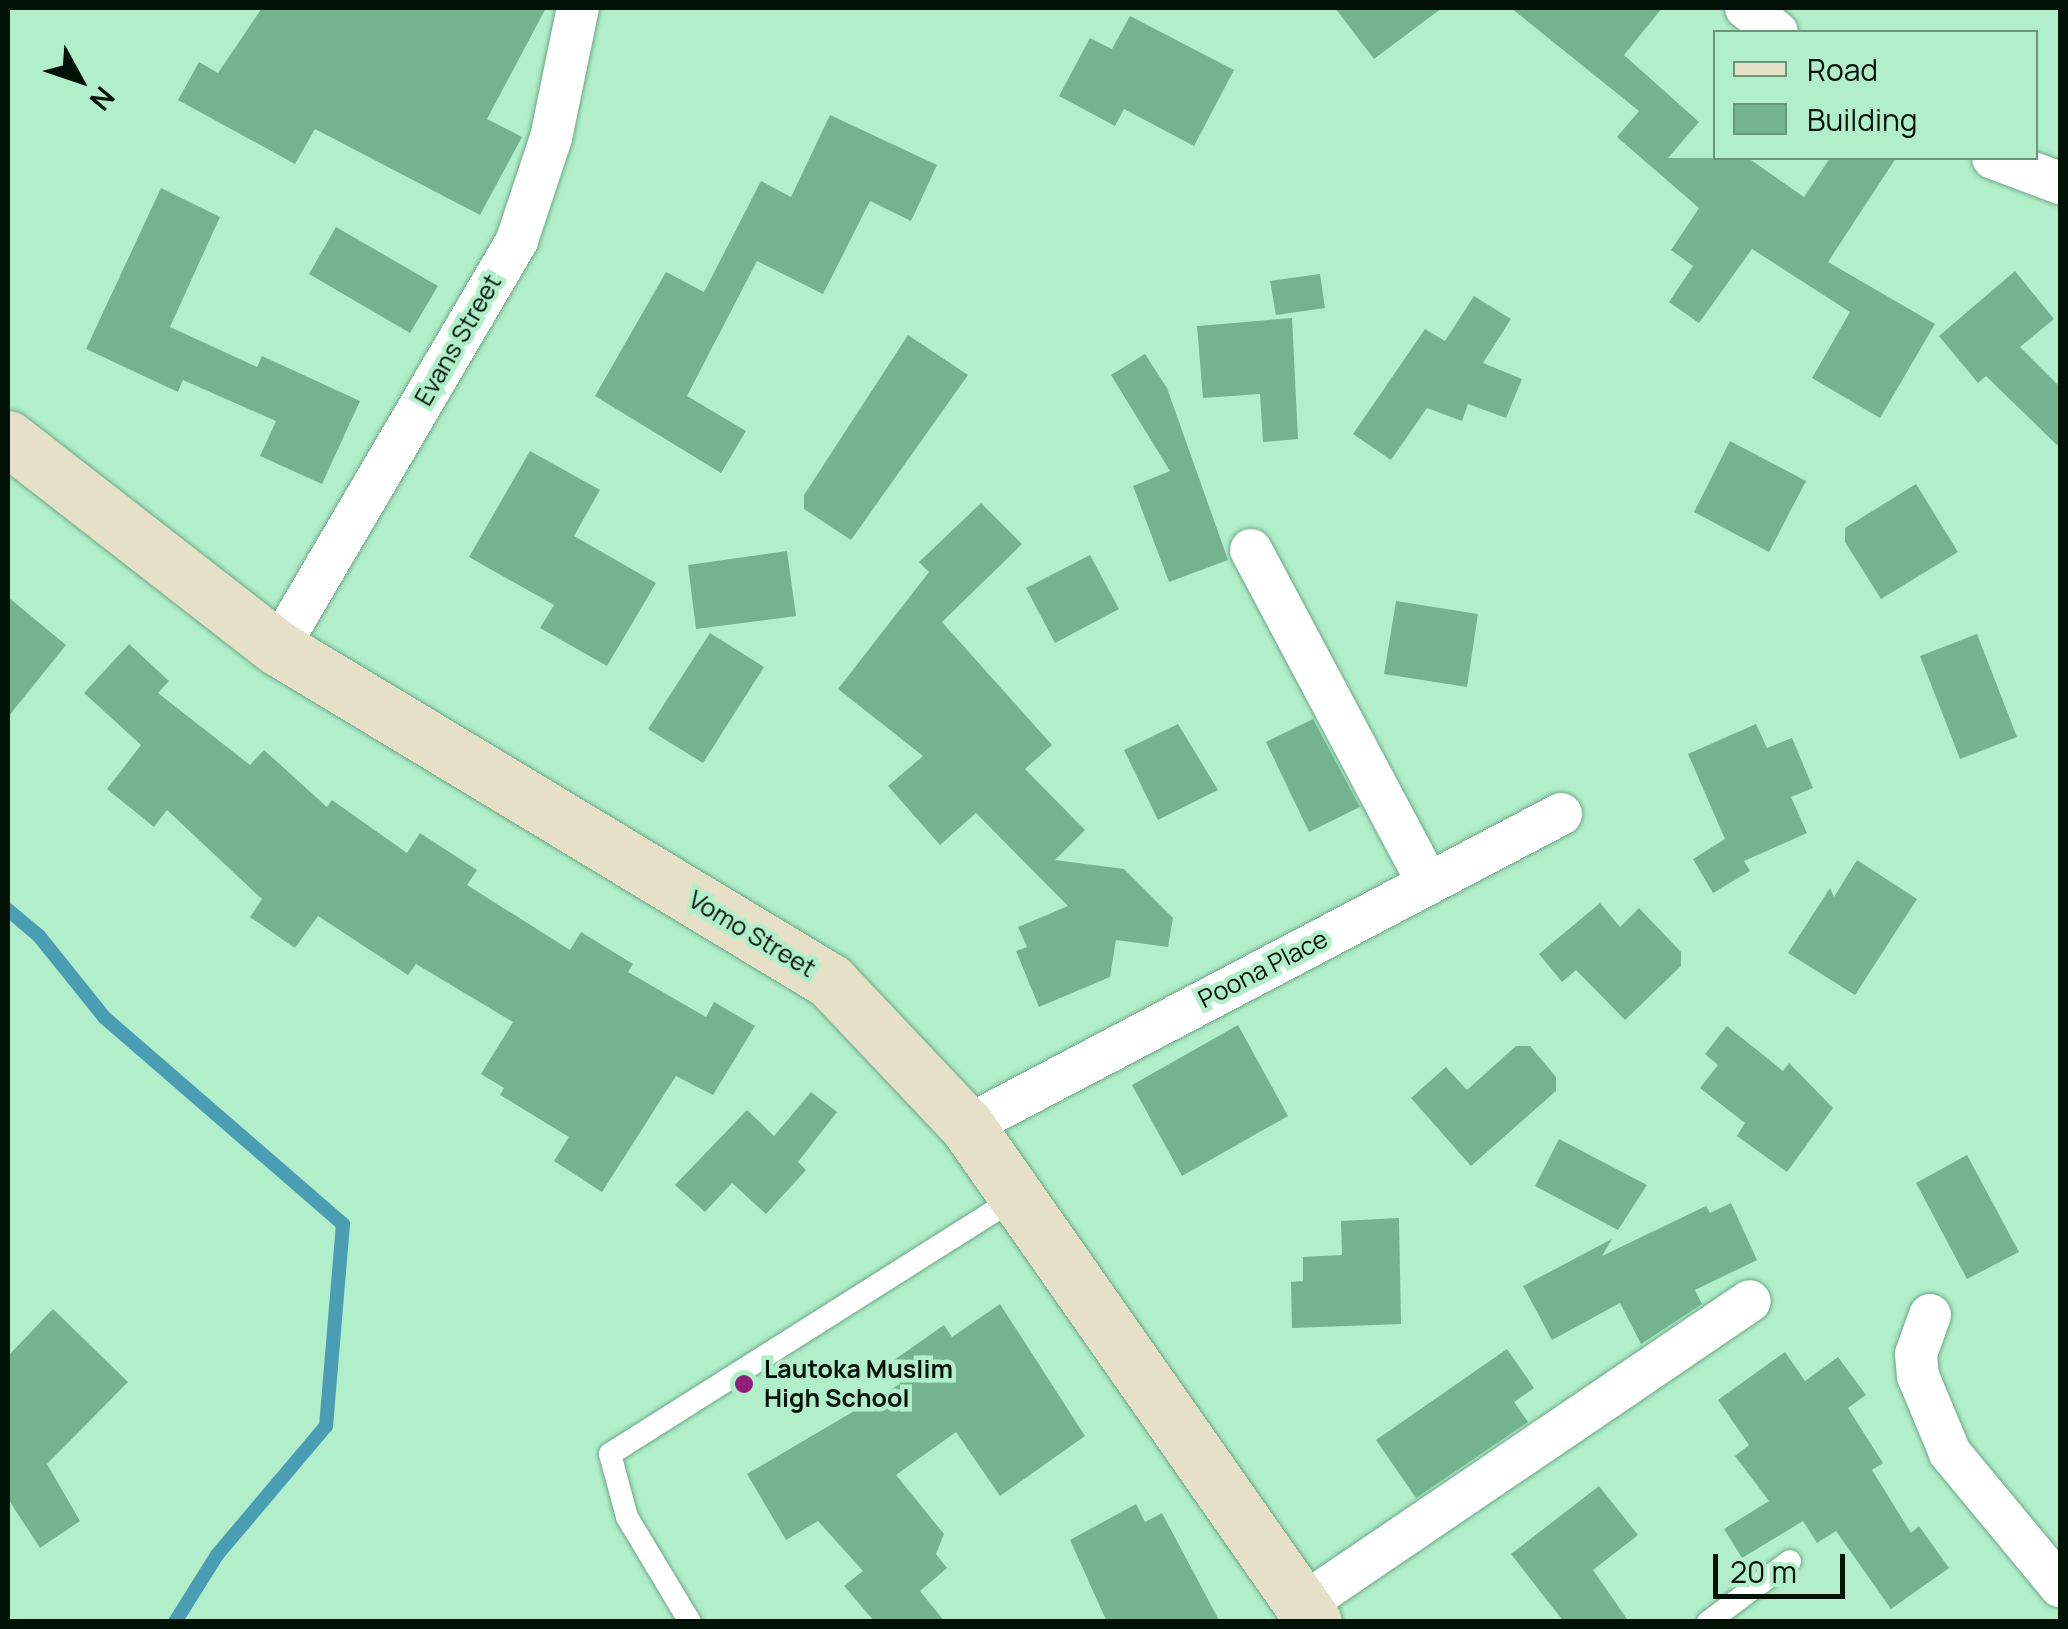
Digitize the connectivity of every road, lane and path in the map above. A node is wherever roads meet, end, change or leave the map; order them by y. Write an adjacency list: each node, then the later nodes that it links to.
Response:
1 (578, 8): 8 (street, Evans Street)
2 (1746, 8): 3 (street)
3 (1774, 30)
4 (1997, 160): 5 (street)
5 (2060, 183)
6 (8, 438): 8 (main road, Vomo Street)
7 (1251, 550): 10 (street)
8 (278, 648): 11 (main road, Vomo Street)
9 (1561, 814): 10 (street, Poona Place)
10 (1428, 884): 11 (street, Poona Place)
11 (967, 1126): 12 (main road, Vomo Street)
12 (1016, 1197): 17 (main road, Vomo Street); 18 (lane)
13 (1750, 1301): 17 (street)
14 (1930, 1316): 16 (street)
15 (1790, 1561): 19 (lane)
16 (2060, 1586)
17 (1308, 1614)
18 (690, 1622)
19 (1708, 1622)

